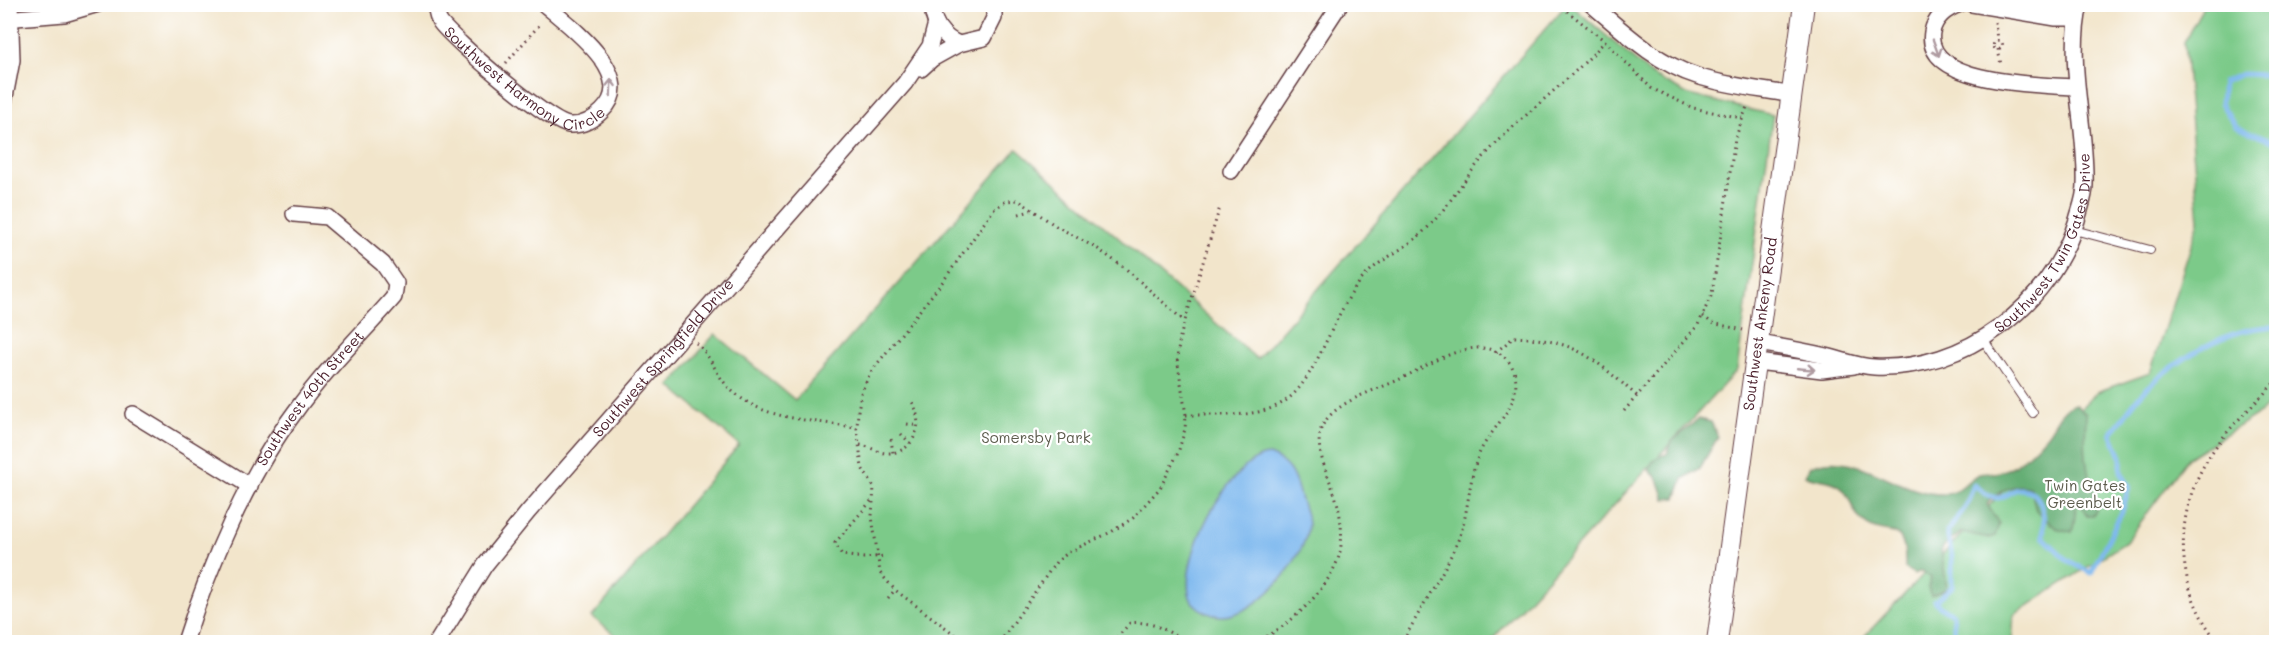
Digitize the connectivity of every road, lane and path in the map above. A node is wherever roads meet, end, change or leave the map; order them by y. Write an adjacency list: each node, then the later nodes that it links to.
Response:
1 (98, 4): 13 (street)
2 (435, 4): 16 (street, Southwest Harmony Circle)
3 (994, 4): 15 (street, Southwest Springfield Drive)
4 (1340, 4): 23 (street)
5 (1591, 4): 19 (street)
6 (1804, 4): 20 (street, Southwest Ankeny Road)
7 (1960, 4): 18 (street, one-way to 18)
8 (1972, 4): 12 (street)
9 (551, 7): 16 (path); 16 (street, Southwest Harmony Circle, one-way to 9)
10 (933, 11): 15 (street); 17 (street, Southwest Springfield Drive)
11 (1567, 11): 14 (path)
12 (2078, 11): 18 (street, Southwest Twin Gates Drive)
13 (9, 14): 21 (street)
14 (1605, 40): 22 (path); 41 (path)
15 (959, 45): 17 (street, Southwest Springfield Drive)
16 (497, 73)
17 (905, 83): 31 (street, Southwest Springfield Drive)
18 (2076, 87): 28 (street, Southwest Twin Gates Drive)
19 (1754, 88): 20 (street); 22 (path)
20 (1792, 95): 34 (street, Southwest Ankeny Road)
21 (4, 102)
22 (1742, 118): 36 (path)
23 (1231, 171)
24 (1220, 207): 30 (path)
25 (1031, 211): 27 (path); 30 (path); 44 (path)
26 (294, 214): 50 (street, Southwest 40th Street)
27 (1019, 214)
28 (2074, 230): 29 (lane); 32 (street, Southwest Twin Gates Drive)
29 (2150, 250)
30 (1184, 321): 41 (path)
31 (686, 334): 44 (path); 57 (street, Southwest Springfield Drive)
32 (1983, 339): 34 (street, Southwest Twin Gates Drive); 39 (lane)
33 (1496, 352): 36 (path); 62 (path); 63 (path)
34 (1758, 353): 64 (street, Southwest Ankeny Road)
35 (2277, 381): 65 (path)
36 (1637, 396): 38 (path)
37 (912, 402): 43 (path)
38 (1624, 411)
39 (2033, 413)
40 (133, 414): 50 (street)
41 (1186, 415): 59 (path)
42 (907, 424): 43 (path)
43 (919, 426): 47 (path)
44 (856, 428): 48 (path)
45 (901, 435): 47 (path)
46 (891, 439): 49 (path)
47 (910, 443): 49 (path)
48 (860, 445): 49 (path); 51 (path)
49 (893, 453)
50 (250, 486): 56 (street, Southwest 40th Street)
51 (872, 500): 52 (path); 52 (path)
52 (877, 556): 53 (path); 54 (path)
53 (885, 556)
54 (895, 590): 55 (path); 58 (path)
55 (888, 598)
56 (185, 642)
57 (437, 642)
58 (965, 642)
59 (1000, 642)
60 (1113, 642): 61 (path)
61 (1187, 642)
62 (1256, 642)
63 (1403, 642)
64 (1718, 642)
65 (2218, 642)

